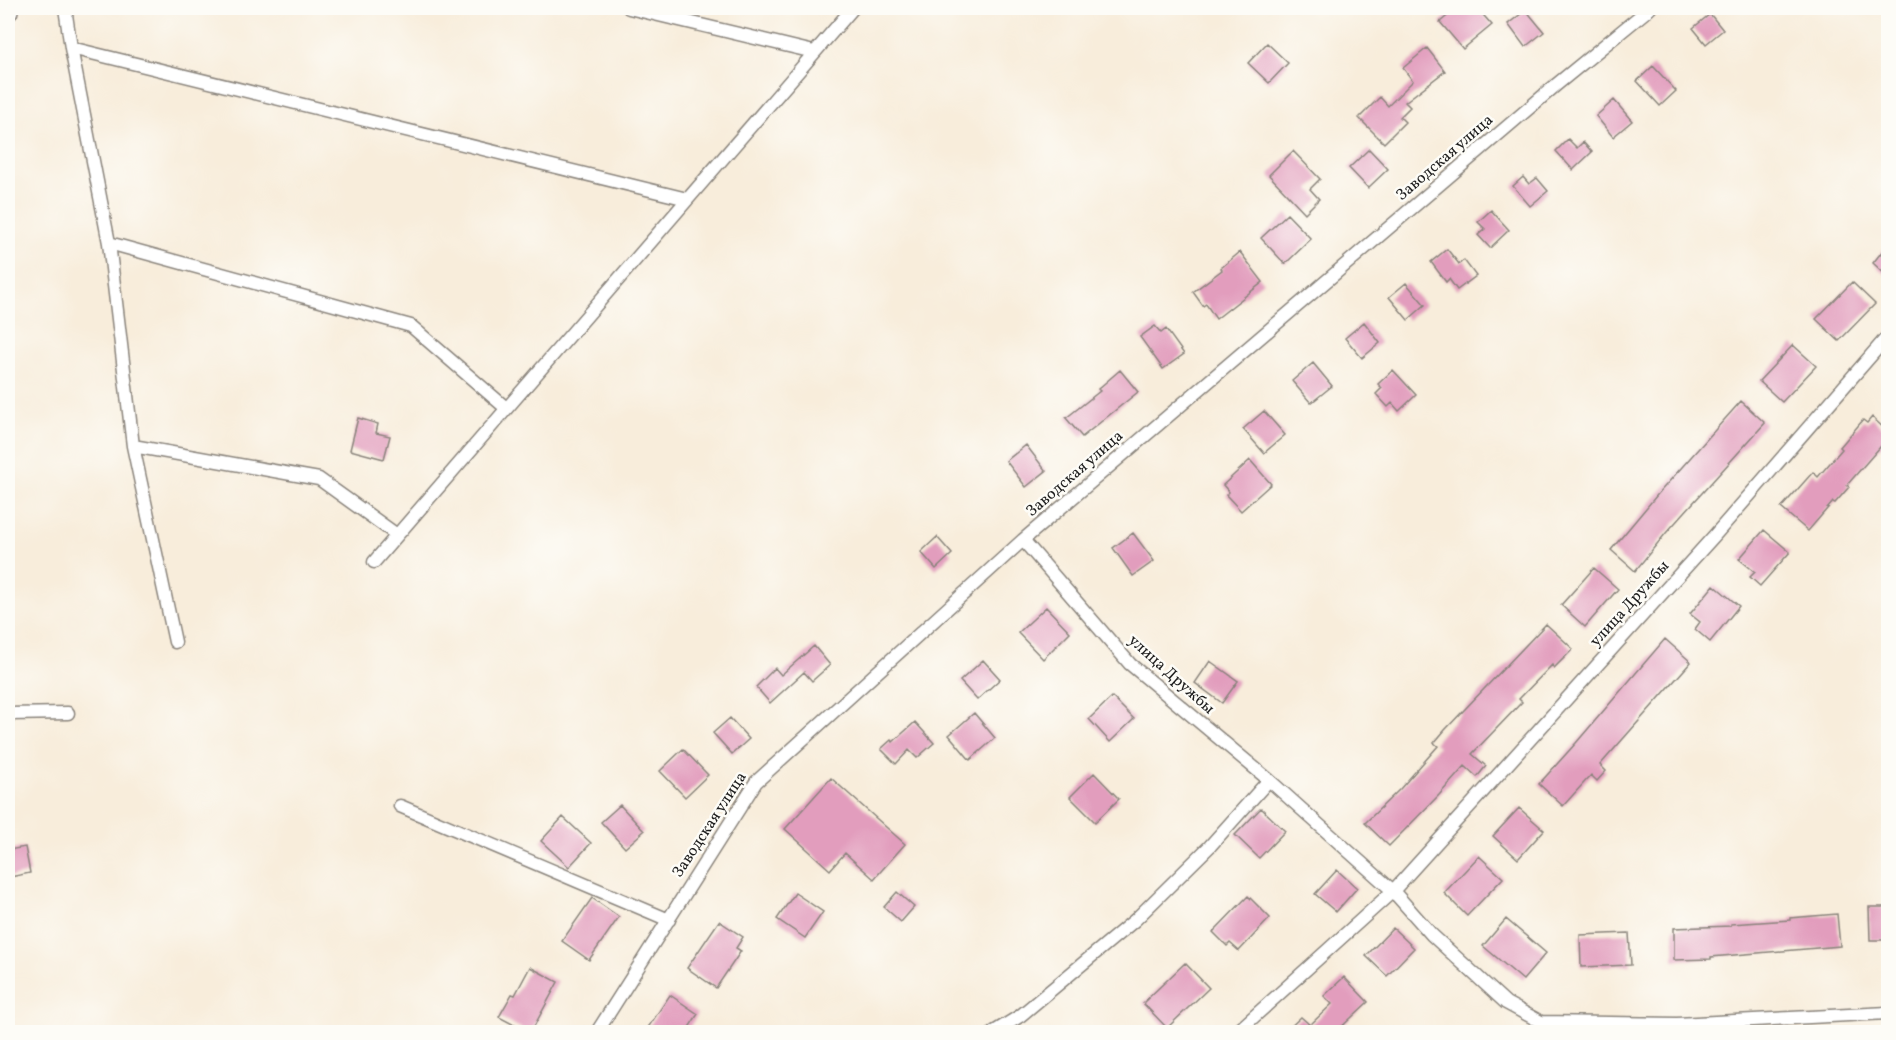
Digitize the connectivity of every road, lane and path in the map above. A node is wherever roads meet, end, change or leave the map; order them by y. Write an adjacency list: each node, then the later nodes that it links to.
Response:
1 (12, 8): 6 (street)
2 (65, 8): 7 (street)
3 (629, 8): 8 (street)
4 (853, 8): 8 (street)
5 (1650, 8): 15 (street, Заводская улица)
6 (8, 14)
7 (71, 48): 9 (street); 10 (street)
8 (814, 52): 9 (street)
9 (687, 199): 12 (street)
10 (109, 243): 12 (street); 13 (street)
11 (1888, 336): 22 (street, улица Дружбы)
12 (506, 408): 14 (street)
13 (133, 446): 14 (street); 17 (street)
14 (397, 535): 16 (street)
15 (1023, 540): 20 (street, улица Дружбы); 23 (street, Заводская улица)
16 (374, 562)
17 (175, 642)
18 (8, 714): 19 (street)
19 (68, 714)
20 (1269, 780): 22 (street, улица Дружбы); 27 (street)
21 (400, 806): 23 (street)
22 (1393, 891): 25 (street, улица Дружбы); 28 (street, улица Дружбы)
23 (669, 920): 26 (street, Заводская улица)
24 (1888, 1013): 25 (street, улица Дружбы)
25 (1677, 1028)
26 (597, 1032)
27 (994, 1032)
28 (1238, 1032)

